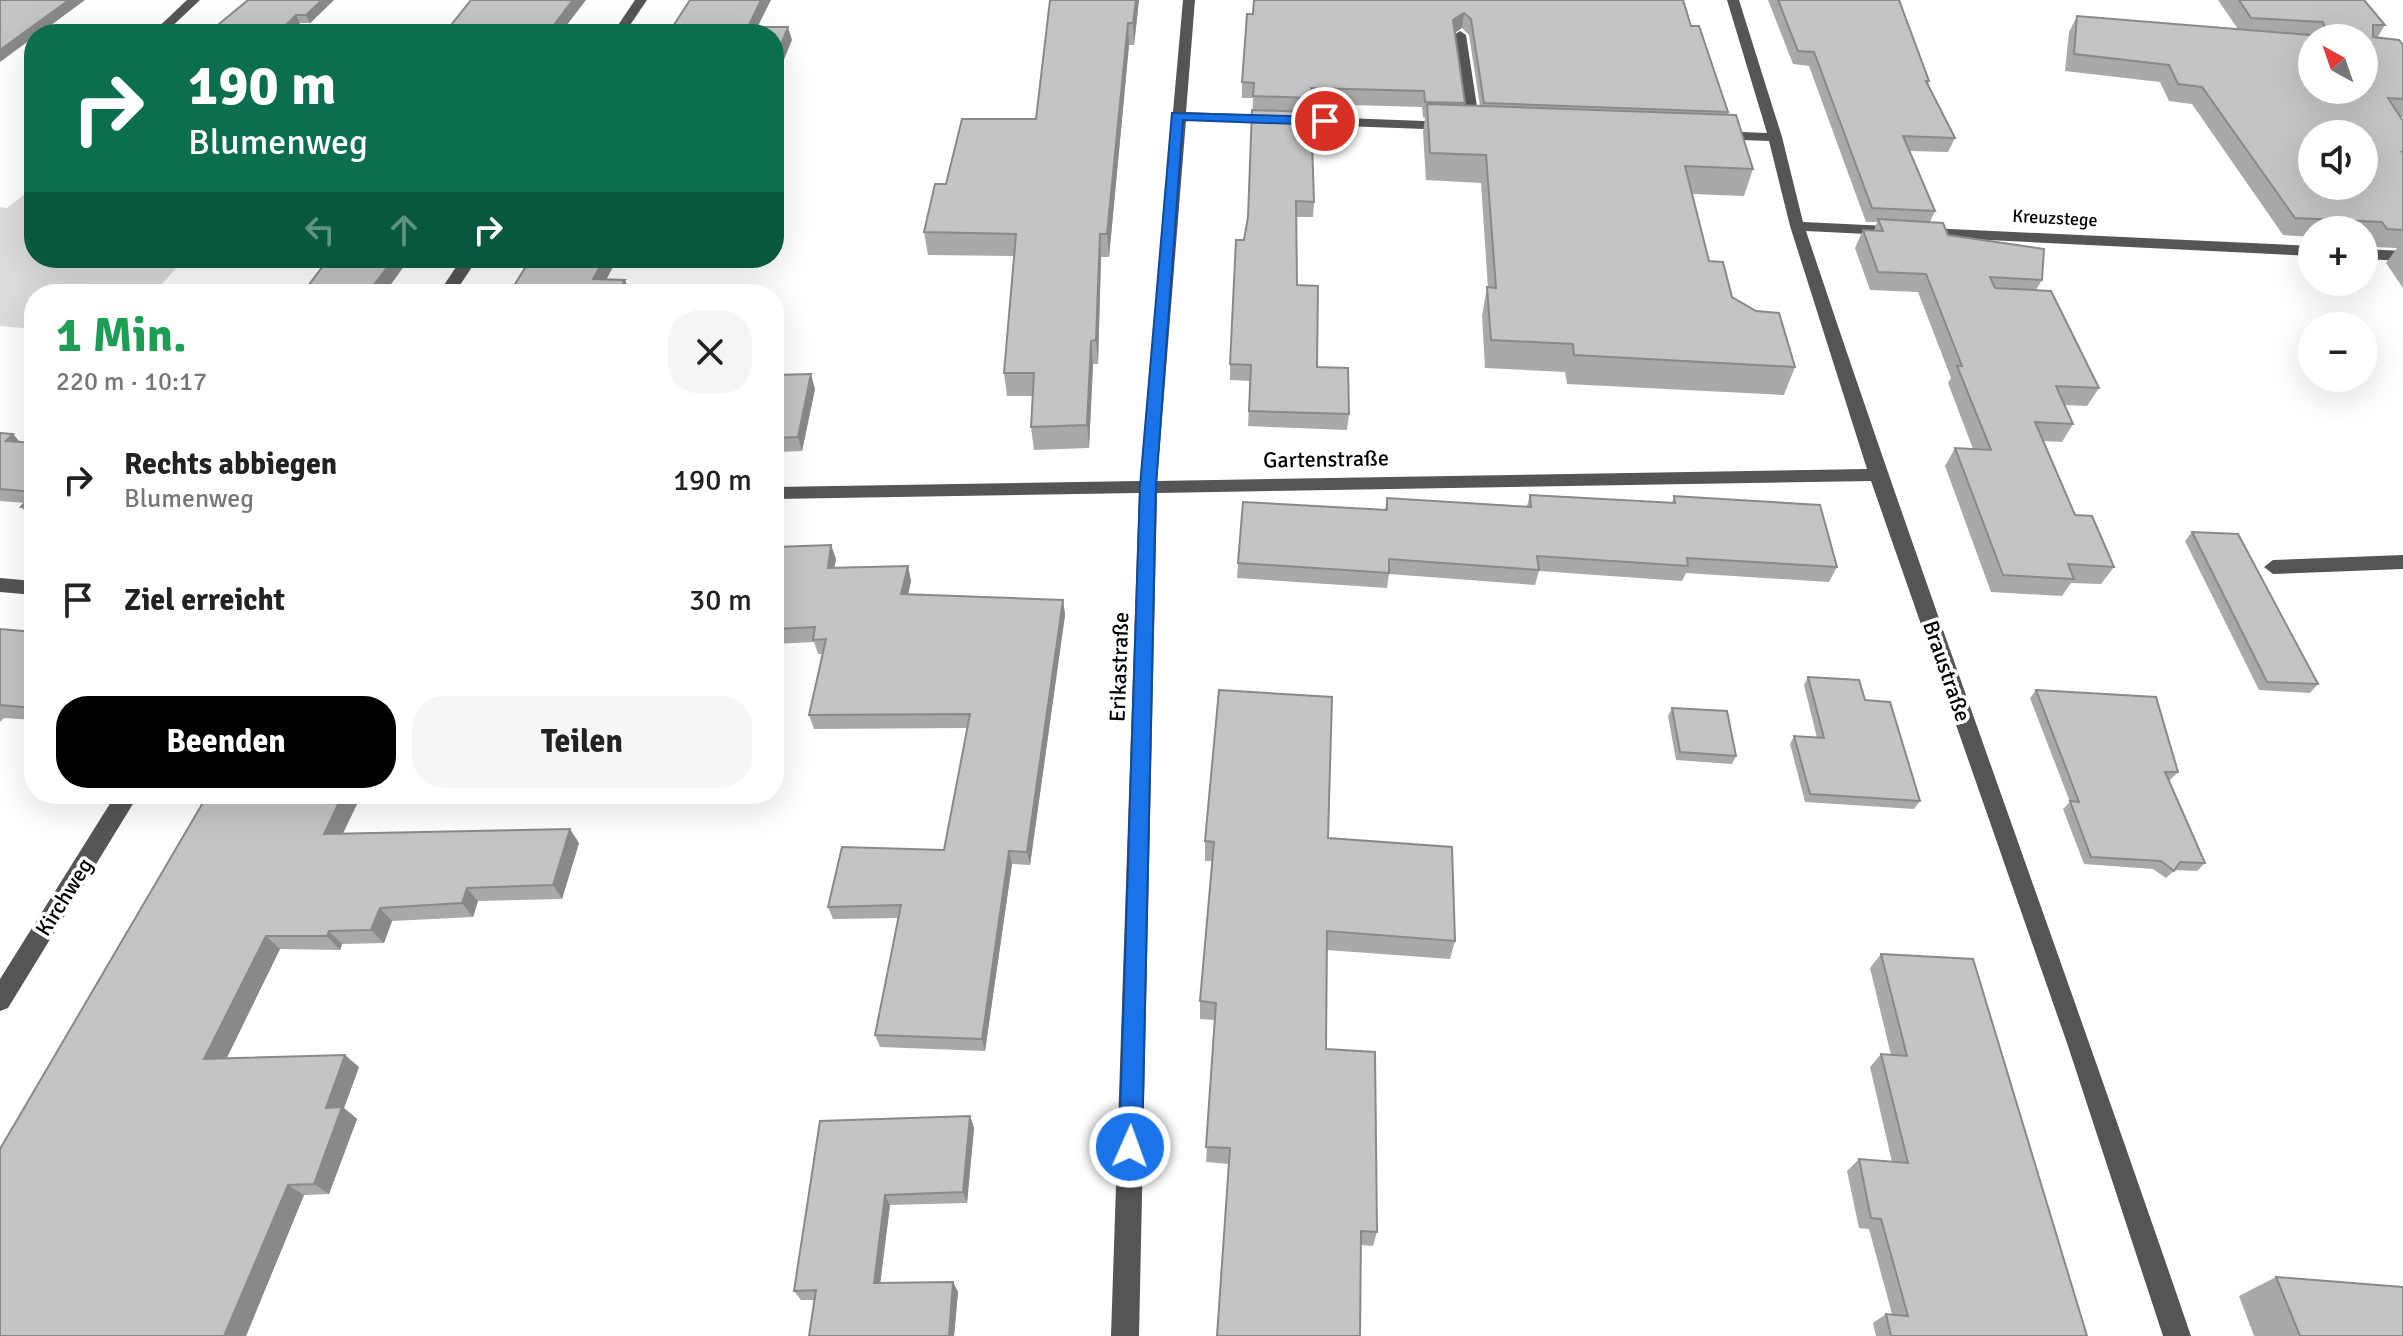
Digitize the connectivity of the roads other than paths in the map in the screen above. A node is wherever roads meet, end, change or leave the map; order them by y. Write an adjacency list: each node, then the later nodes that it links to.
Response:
1 (194, 0): 5 (street)
2 (641, 0): 6 (street)
3 (1189, 0): 8 (street, Erikastraße)
4 (1733, 0): 12 (street, Braustraße)
5 (168, 24)
6 (625, 24)
7 (1460, 35): 9 (street)
8 (1177, 116): 9 (street); 18 (street, Erikastraße)
9 (1473, 126): 10 (street)
10 (1489, 127)
11 (1695, 134): 12 (street)
12 (1775, 137): 13 (street, Braustraße)
13 (1797, 226): 14 (street, Kreuzstege); 17 (street, Braustraße)
14 (2298, 250)
15 (2378, 255): 16 (street)
16 (2403, 256)
17 (1878, 475): 18 (street, Gartenstraße); 27 (street, Braustraße)
18 (1148, 486): 19 (street, Gartenstraße); 26 (street, Erikastraße)
19 (784, 493)
20 (2403, 562): 21 (street)
21 (2273, 567)
22 (0, 585): 23 (street)
23 (24, 587)
24 (122, 804): 25 (street, Kirchweg)
25 (0, 1000)
26 (1125, 1336)
27 (2177, 1336)

